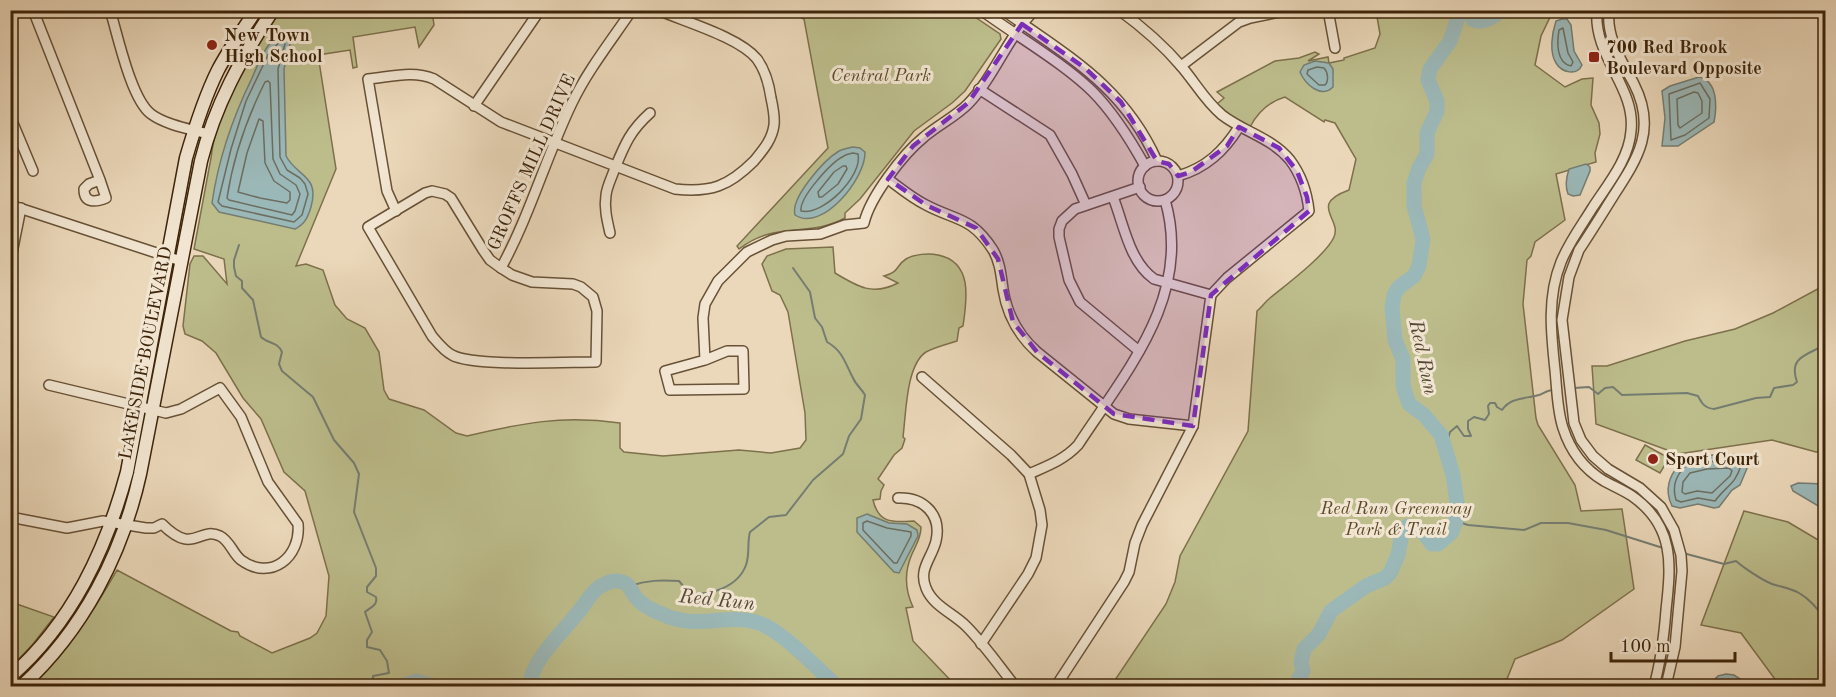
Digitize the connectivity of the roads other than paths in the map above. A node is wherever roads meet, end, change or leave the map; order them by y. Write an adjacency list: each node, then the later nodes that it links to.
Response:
1 (33, 10): 36 (street)
2 (110, 10): 27 (street)
3 (256, 10): 27 (main road, LAKESIDE BOULEVARD)
4 (273, 10): 28 (main road, LAKESIDE BOULEVARD)
5 (540, 10): 23 (street)
6 (632, 10): 29 (street, GROFFS MILL DRIVE)
7 (658, 10): 32 (street)
8 (981, 10): 19 (street)
9 (1003, 10): 18 (street)
10 (1035, 10): 18 (street)
11 (1119, 10): 21 (street)
12 (1237, 10): 17 (street)
13 (1290, 10): 17 (street)
14 (1329, 10): 20 (street)
15 (1597, 10): 70 (street)
16 (1609, 10): 71 (street)
17 (1239, 22): 21 (street)
18 (1022, 24): 19 (street); 30 (street)
19 (1015, 34): 22 (street); 31 (street)
20 (1335, 48)
21 (1181, 66): 26 (street)
22 (979, 89): 35 (street); 41 (street)
23 (474, 106): 29 (street); 43 (street)
24 (650, 113): 32 (street)
25 (10, 116): 33 (street)
26 (1239, 127): 34 (street); 51 (street)
27 (194, 130): 28 (street); 46 (main road, LAKESIDE BOULEVARD)
28 (208, 134): 47 (main road, LAKESIDE BOULEVARD)
29 (555, 144): 32 (street); 49 (street, GROFFS MILL DRIVE)
30 (1157, 161): 31 (street); 34 (street)
31 (1145, 166): 37 (street)
32 (616, 167): 44 (street)
33 (33, 171)
34 (1178, 176): 39 (street)
35 (888, 179): 53 (street); 56 (street)
36 (100, 180)
37 (1140, 188): 38 (street); 39 (street)
38 (1113, 197): 41 (street); 50 (street)
39 (1165, 200): 50 (street)
40 (10, 205): 42 (street)
41 (1086, 205): 52 (street)
42 (21, 208): 45 (street); 46 (street)
43 (396, 211): 49 (street, GROFFS MILL DRIVE); 49 (street, GROFFS MILL DRIVE)
44 (610, 233)
45 (12, 244): 48 (street)
46 (167, 256): 47 (street); 57 (main road, LAKESIDE BOULEVARD)
47 (181, 261): 58 (main road, LAKESIDE BOULEVARD)
48 (10, 263)
49 (501, 268)
50 (1169, 282): 51 (street); 52 (street)
51 (1211, 295): 59 (street)
52 (1139, 351): 56 (street)
53 (705, 360): 53 (street)
54 (922, 377): 60 (street)
55 (49, 385): 57 (street)
56 (1103, 406): 59 (street); 60 (street)
57 (139, 407): 58 (street); 63 (main road, LAKESIDE BOULEVARD)
58 (153, 410): 64 (main road, LAKESIDE BOULEVARD); 64 (street)
59 (1194, 426): 69 (street)
60 (1029, 474): 65 (street)
61 (898, 498): 65 (street)
62 (10, 517): 63 (street)
63 (112, 521): 64 (street); 66 (main road, LAKESIDE BOULEVARD)
64 (127, 524): 67 (main road, LAKESIDE BOULEVARD)
65 (981, 644): 68 (street)
66 (10, 677)
67 (22, 687)
68 (1015, 687)
69 (1056, 687)
70 (1654, 687)
71 (1666, 687)

